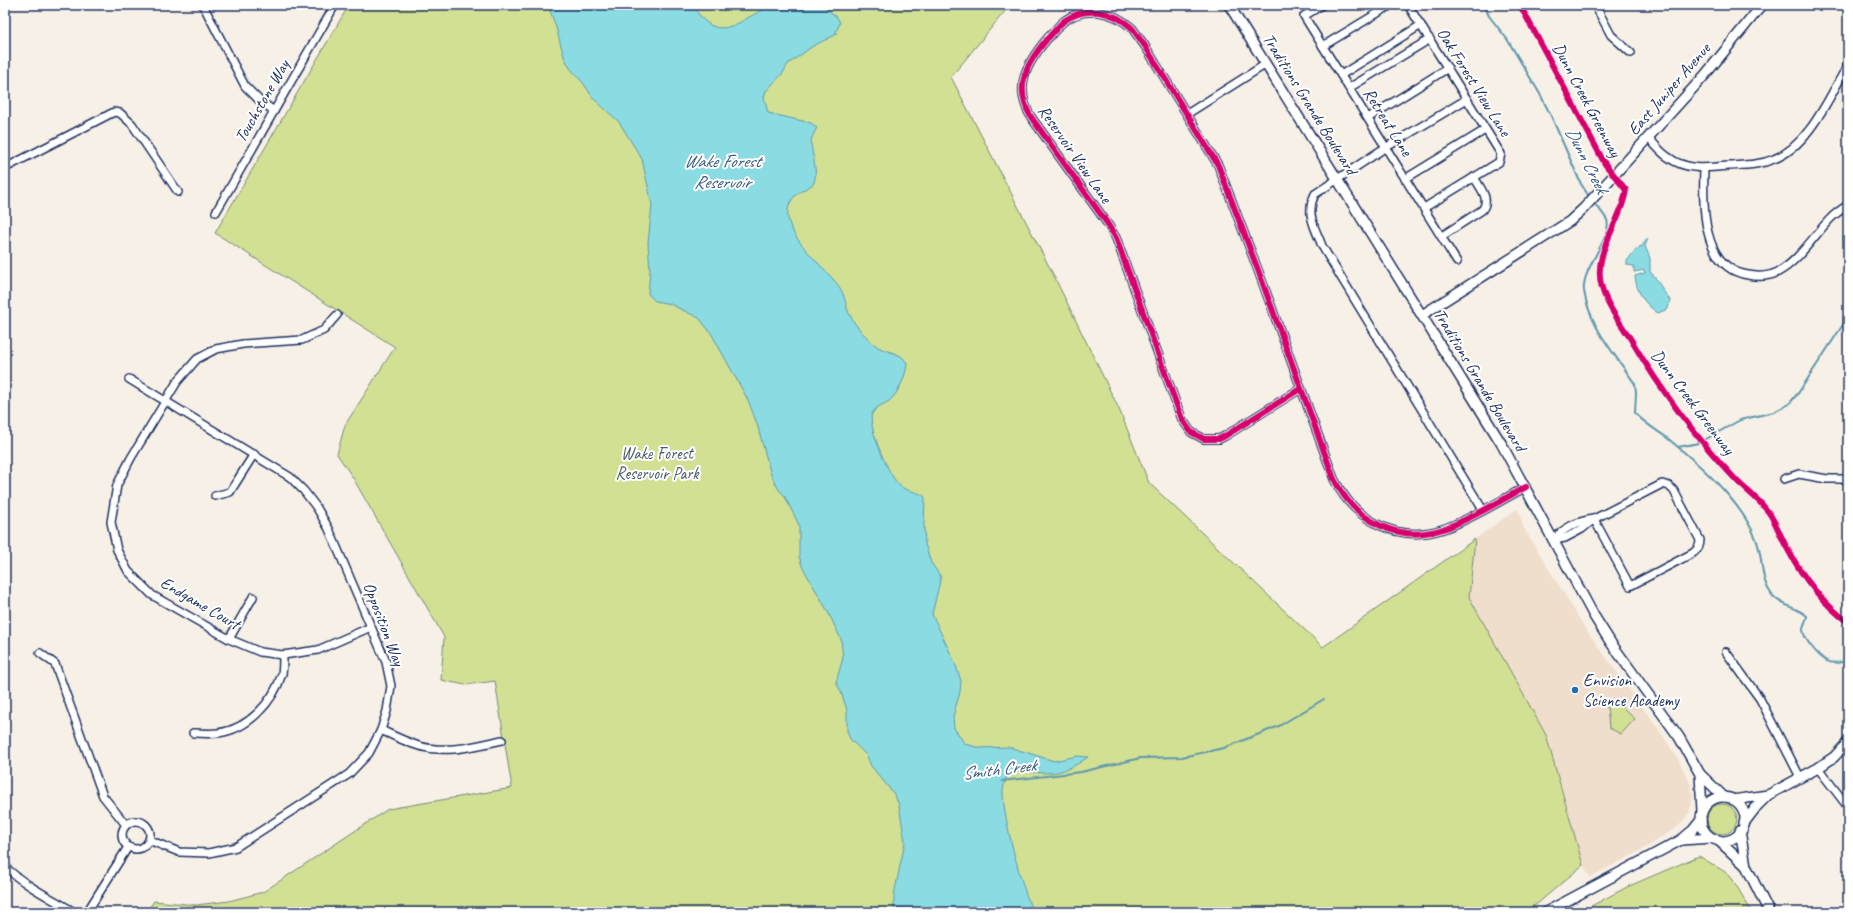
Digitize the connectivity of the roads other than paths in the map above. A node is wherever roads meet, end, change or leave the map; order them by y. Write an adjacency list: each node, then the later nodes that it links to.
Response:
1 (203, 5): 19 (street)
2 (335, 5): 19 (street, Touchstone Way)
3 (1229, 5): 13 (main road, Traditions Grande Boulevard)
4 (1322, 5): 11 (street, Retreat Lane)
5 (1391, 5): 11 (street)
6 (1408, 5): 9 (street, Oak Forest View Lane)
7 (1595, 5): 12 (street)
8 (1762, 5): 23 (main road, East Juniper Avenue)
9 (1422, 25): 10 (street, Oak Forest View Lane); 16 (street)
10 (1430, 39): 15 (street, Oak Forest View Lane); 17 (street)
11 (1323, 46): 16 (street, Retreat Lane)
12 (1631, 53)
13 (1266, 64): 20 (street); 28 (main road, Traditions Grande Boulevard)
14 (1848, 64): 26 (street)
15 (1448, 68): 18 (street, Oak Forest View Lane); 21 (street)
16 (1341, 75): 17 (street, Retreat Lane)
17 (1349, 88): 21 (street, Retreat Lane)
18 (1467, 99): 22 (street, Oak Forest View Lane); 24 (street)
19 (274, 110): 33 (street, Touchstone Way)
20 (1186, 114): 39 (street, Reservoir View Lane); 39 (street, Reservoir View Lane)
21 (1368, 118): 24 (street, Retreat Lane)
22 (1485, 130): 27 (street, Oak Forest View Lane); 29 (street)
23 (1648, 138): 26 (street); 37 (main road, East Juniper Avenue)
24 (1386, 147): 28 (street); 29 (street, Retreat Lane)
25 (5, 168): 30 (street)
26 (1704, 168): 31 (street)
27 (1474, 177): 32 (street, Oak Forest View Lane); 34 (street)
28 (1337, 179): 37 (main road, Traditions Grande Boulevard); 46 (street)
29 (1405, 179): 32 (street, Retreat Lane)
30 (178, 192)
31 (1848, 206)
32 (1424, 208): 34 (street, Retreat Lane)
33 (216, 212)
34 (1442, 236): 35 (street, Retreat Lane)
35 (1457, 262)
36 (337, 315): 40 (street, Endgame Court)
37 (1422, 315): 44 (main road, Traditions Grande Boulevard)
38 (129, 379): 40 (street, Opposition Way)
39 (1300, 389): 46 (street, Reservoir View Lane)
40 (165, 401): 41 (street, Opposition Way); 51 (street, Endgame Court)
41 (254, 454): 45 (street); 50 (street, Opposition Way)
42 (1784, 479): 43 (street)
43 (1848, 479)
44 (1526, 487): 46 (street, Reservoir View Lane); 48 (main road, Traditions Grande Boulevard)
45 (215, 496)
46 (1483, 510)
47 (1594, 519): 47 (street); 48 (street)
48 (1554, 540): 60 (main road, Traditions Grande Boulevard)
49 (253, 597): 51 (street)
50 (371, 627): 54 (street, Endgame Court); 55 (street, Opposition Way)
51 (229, 639): 54 (street, Endgame Court)
52 (1726, 652): 61 (street)
53 (40, 653): 66 (street)
54 (283, 655): 56 (street)
55 (381, 730): 57 (street); 69 (street, Opposition Way)
56 (193, 733)
57 (502, 740)
58 (1848, 742): 59 (main road)
59 (1818, 768): 61 (main road); 64 (street)
60 (1700, 774): 63 (main road, Traditions Grande Boulevard); 65 (main road, Traditions Grande Boulevard)
61 (1800, 777): 62 (main road)
62 (1768, 795): 63 (main road); 67 (main road)
63 (1728, 799): 65 (main road); 67 (main road)
64 (1848, 807)
65 (1702, 816): 68 (main road); 70 (main road)
66 (126, 825): 69 (street); 71 (street)
67 (1742, 827): 68 (main road); 73 (main road)
68 (1715, 839): 70 (main road); 73 (main road)
69 (149, 840): 71 (street)
70 (1680, 840): 76 (main road)
71 (128, 847): 75 (street)
72 (5, 866): 74 (street)
73 (1746, 866): 77 (main road)
74 (74, 912)
75 (87, 912)
76 (1546, 912)
77 (1769, 912)

